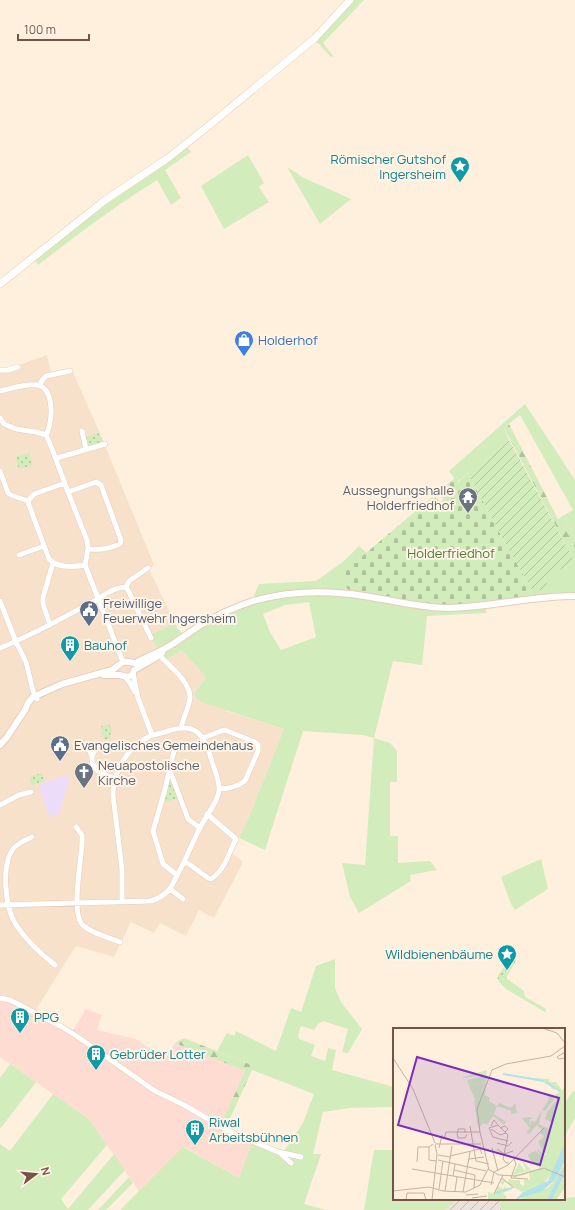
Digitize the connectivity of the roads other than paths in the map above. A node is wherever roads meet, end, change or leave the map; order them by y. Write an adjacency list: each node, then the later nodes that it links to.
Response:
1 (350, 0): 2 (main road)
2 (0, 284)
3 (18, 367): 4 (street)
4 (0, 370)
5 (70, 371): 6 (street)
6 (40, 385): 7 (street); 11 (street)
7 (0, 391)
8 (0, 418): 9 (street)
9 (2, 426): 11 (street)
10 (82, 432): 13 (street)
11 (46, 435): 14 (street)
12 (105, 444): 13 (street)
13 (86, 449): 14 (street)
14 (56, 458): 16 (street)
15 (0, 475): 18 (street)
16 (65, 483): 17 (street); 18 (street)
17 (68, 492): 20 (street); 20 (street)
18 (28, 501): 19 (street)
19 (44, 546): 21 (street); 22 (street)
20 (88, 549): 23 (street)
21 (19, 556)
22 (53, 563): 23 (street); 29 (street)
23 (85, 565): 27 (street)
24 (148, 568): 25 (street)
25 (126, 587): 27 (street); 30 (street)
26 (575, 596): 32 (street)
27 (98, 599): 29 (street); 36 (street)
28 (0, 601): 31 (street)
29 (50, 625): 31 (street)
30 (151, 638)
31 (16, 642): 33 (street); 40 (street)
32 (170, 646): 34 (street); 35 (street)
33 (0, 648)
34 (159, 655): 37 (street); 42 (street)
35 (131, 663): 36 (street); 37 (street)
36 (121, 664): 38 (street); 39 (street)
37 (133, 671): 39 (street); 41 (street)
38 (92, 676): 39 (street); 40 (street)
39 (123, 676): 41 (street)
40 (36, 697): 45 (street)
41 (138, 698): 43 (street)
42 (181, 728): 43 (street); 44 (street)
43 (152, 735): 49 (street)
44 (203, 738): 50 (street); 50 (street)
45 (0, 745)
46 (175, 746): 48 (street)
47 (92, 757): 49 (street)
48 (169, 767): 55 (street); 58 (street)
49 (115, 778): 61 (street)
50 (219, 789): 53 (street)
51 (31, 792): 52 (street)
52 (0, 805)
53 (207, 814): 55 (street); 57 (street)
54 (76, 827): 62 (street)
55 (200, 828): 57 (street)
56 (32, 837): 63 (street)
57 (184, 862): 58 (street)
58 (176, 875): 59 (street)
59 (170, 889): 60 (street); 61 (street)
60 (183, 899)
61 (122, 901): 62 (street)
62 (77, 902): 63 (street); 65 (street)
63 (8, 904): 64 (street); 66 (street)
64 (0, 905)
65 (120, 942)
66 (55, 965)
67 (0, 998): 68 (street)
68 (278, 1152): 69 (street); 70 (street)
69 (301, 1157)
70 (292, 1163)

